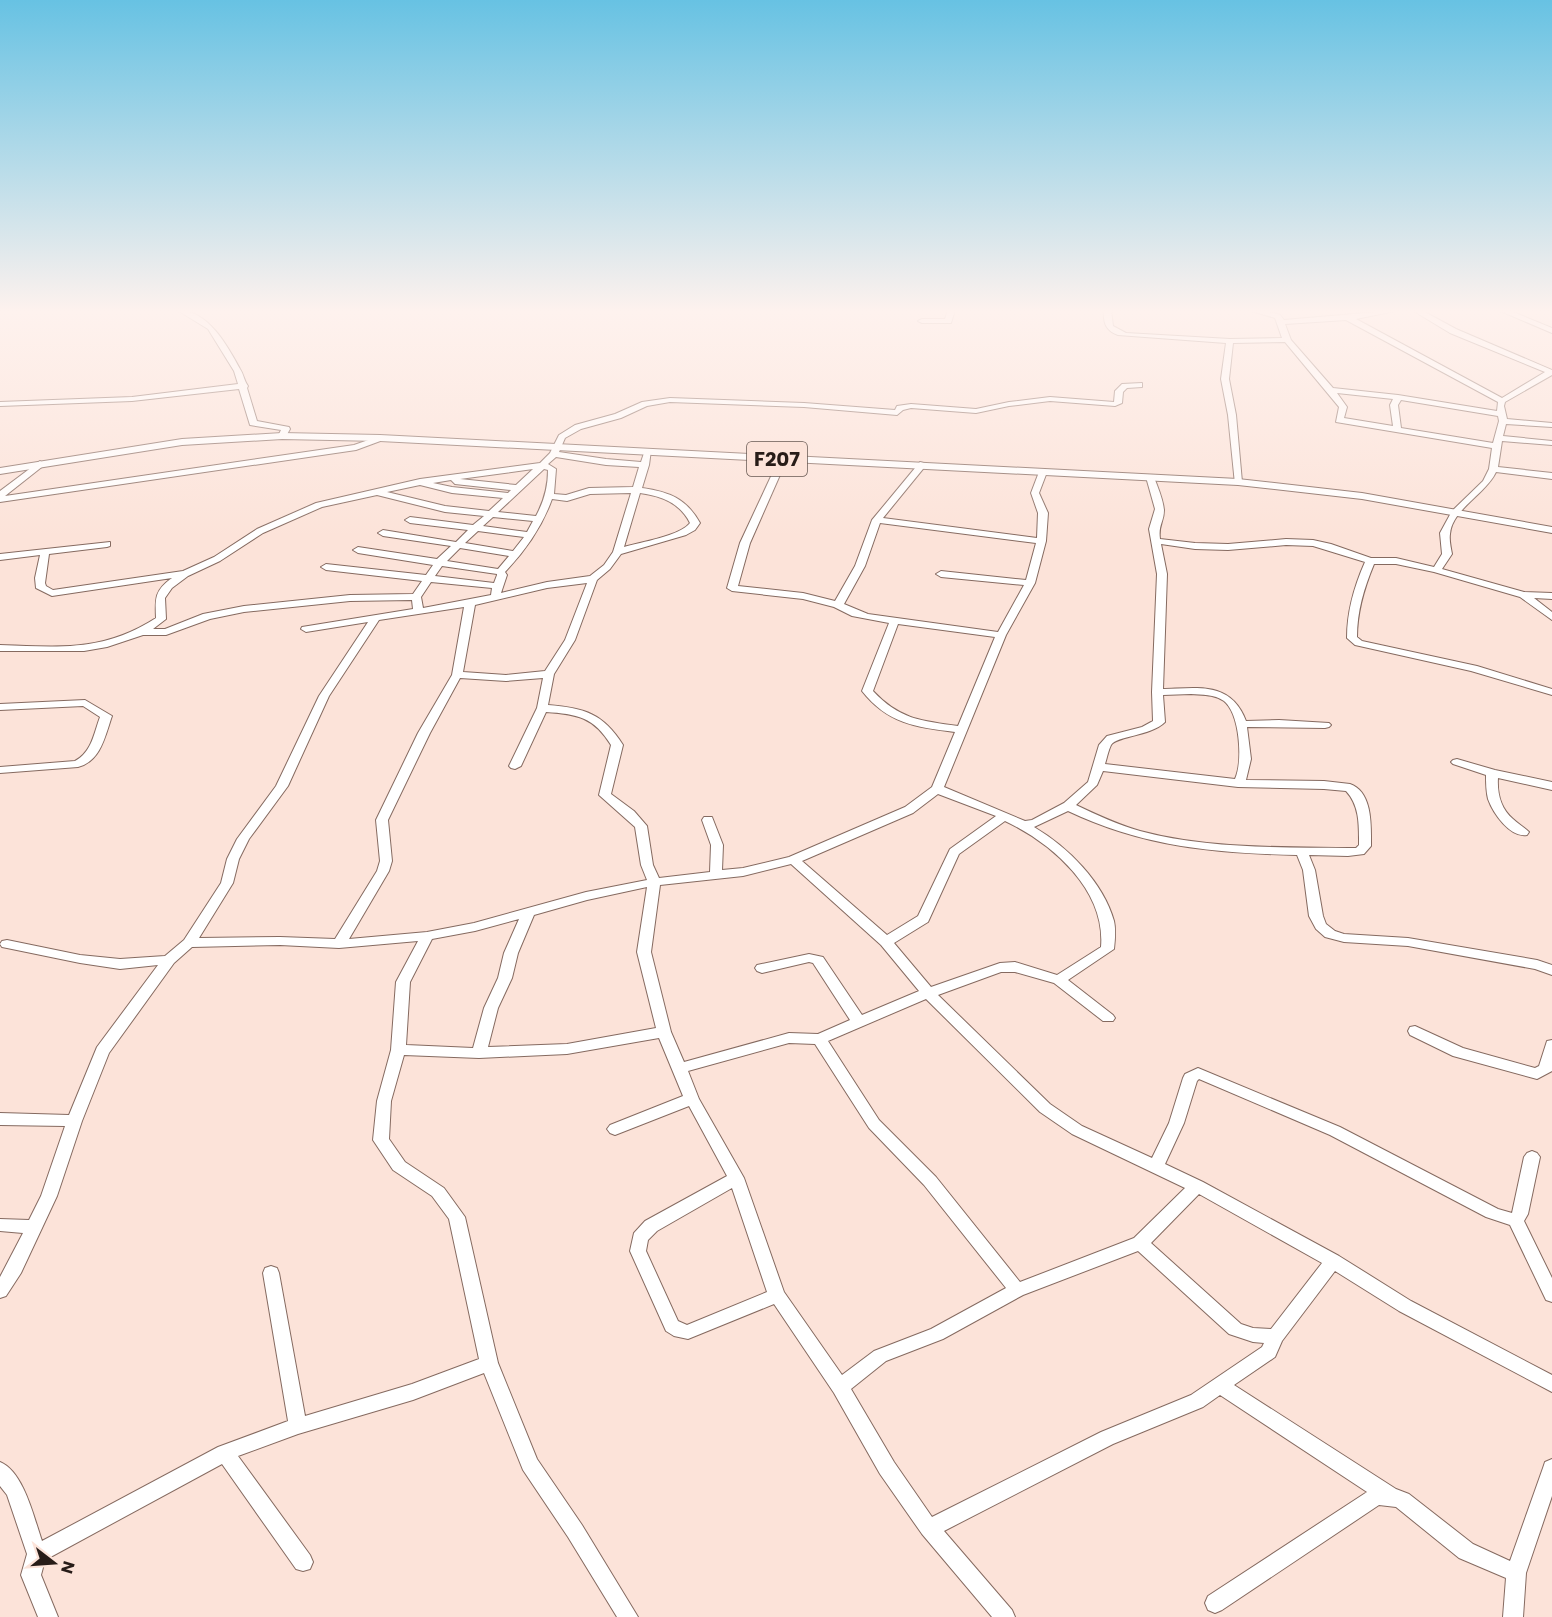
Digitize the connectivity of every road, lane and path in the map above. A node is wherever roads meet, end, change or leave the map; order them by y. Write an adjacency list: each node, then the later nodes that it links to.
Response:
1 (1133, 385): 18 (street)
2 (1226, 385): 32 (street)
3 (1328, 385): 7 (street)
4 (1473, 385): 9 (street)
5 (1528, 385): 9 (street)
6 (244, 386): 10 (street); 14 (street)
7 (1332, 390): 8 (street); 13 (street)
8 (1398, 397): 11 (street); 13 (street)
9 (1502, 401): 11 (street)
10 (0, 404)
11 (1503, 418): 12 (street); 16 (street)
12 (1552, 425)
13 (1397, 429): 16 (street)
14 (282, 436): 15 (main road, F207); 21 (main road, F207)
15 (380, 438): 18 (main road, F207); 38 (street)
16 (1497, 442): 17 (street); 25 (street)
17 (1552, 443)
18 (556, 451): 19 (main road, F207); 23 (street); 24 (street)
19 (648, 452): 20 (main road, F207); 24 (street)
20 (783, 459): 22 (main road, F207); 73 (street)
21 (40, 464): 26 (main road, F207); 38 (street)
22 (923, 464): 27 (main road, F207); 43 (street)
23 (542, 465): 30 (street); 33 (street); 37 (street)
24 (645, 465): 34 (street)
25 (1493, 469): 28 (street); 39 (street)
26 (0, 471)
27 (1043, 472): 29 (main road, F207); 48 (street)
28 (1552, 476)
29 (1150, 477): 32 (main road, F207); 49 (street)
30 (442, 478): 31 (street); 33 (street)
31 (420, 482): 35 (street); 36 (street)
32 (1238, 482): 39 (main road, F207)
33 (519, 488): 36 (street)
34 (635, 490): 37 (street); 54 (street); 54 (street)
35 (378, 493): 40 (street); 62 (street)
36 (510, 496): 40 (street)
37 (548, 496): 41 (street)
38 (0, 497)
39 (1455, 513): 45 (main road, F207); 60 (street)
40 (492, 514): 41 (street); 44 (street)
41 (539, 519): 47 (street)
42 (410, 520): 44 (street)
43 (877, 520): 48 (street); 73 (street)
44 (476, 529): 47 (street); 51 (street)
45 (1552, 530)
46 (383, 533): 51 (street)
47 (529, 536): 55 (street)
48 (1041, 541): 66 (street)
49 (1156, 541): 57 (street); 84 (street)
50 (107, 544): 53 (street)
51 (460, 544): 55 (street); 58 (street)
52 (358, 550): 58 (street)
53 (44, 551): 56 (street); 62 (street)
54 (618, 552): 65 (street)
55 (517, 554): 61 (street)
56 (0, 557)
57 (1370, 561): 60 (street); 85 (street)
58 (440, 562): 61 (street); 64 (street)
59 (326, 567): 64 (street)
60 (1436, 570): 68 (street)
61 (500, 572): 67 (street)
62 (184, 574): 79 (street)
63 (941, 574): 66 (street)
64 (428, 579): 67 (street); 70 (street)
65 (593, 579): 71 (street); 82 (street)
66 (1030, 583): 80 (street)
67 (497, 586): 71 (street)
68 (1523, 595): 69 (street); 75 (street)
69 (1552, 596)
70 (416, 597): 74 (street); 79 (street)
71 (496, 598): 72 (street)
72 (470, 603): 74 (street); 83 (street)
73 (838, 605): 77 (street)
74 (418, 610): 76 (street)
75 (1552, 617)
76 (375, 619): 78 (street); 111 (street)
77 (894, 622): 80 (street); 90 (street)
78 (306, 628)
79 (144, 632): 81 (street)
80 (1001, 635): 90 (street)
81 (0, 648)
82 (549, 674): 83 (street); 87 (street)
83 (457, 675): 113 (street)
84 (1157, 692): 88 (street); 93 (street)
85 (1552, 692)
86 (0, 707): 94 (street)
87 (542, 708): 92 (street); 107 (street)
88 (1241, 724): 89 (street); 96 (street)
89 (1325, 725)
90 (962, 730): 98 (street)
91 (1457, 762): 95 (street)
92 (515, 766)
93 (1098, 767): 96 (street); 99 (street)
94 (0, 770)
95 (1492, 773): 97 (street); 103 (street)
96 (1238, 783): 104 (street)
97 (1552, 786)
98 (937, 789): 100 (street); 105 (street)
99 (1068, 806): 102 (street); 104 (street)
100 (1004, 816): 102 (street); 110 (street)
101 (708, 820): 106 (street)
102 (1023, 825): 117 (street)
103 (1522, 832)
104 (1302, 852): 116 (street)
105 (793, 860): 106 (street); 110 (street)
106 (716, 876): 107 (street)
107 (654, 882): 108 (street); 122 (street)
108 (528, 913): 109 (street); 126 (street)
109 (427, 936): 113 (street); 125 (street)
110 (886, 942): 118 (street)
111 (189, 943): 113 (street); 114 (street)
112 (8, 944): 114 (street)
113 (339, 944)
114 (169, 960): 130 (street)
115 (762, 968): 120 (street)
116 (1552, 970)
117 (1059, 980): 118 (street); 119 (street)
118 (928, 993): 120 (street); 133 (street)
119 (1108, 1018)
120 (859, 1022): 123 (street)
121 (1415, 1031): 124 (street)
122 (663, 1032): 126 (street); 127 (street)
123 (819, 1039): 127 (street); 142 (street)
124 (1552, 1045)
125 (398, 1050): 126 (street); 147 (street)
126 (479, 1053)
127 (679, 1068): 128 (street)
128 (692, 1099): 131 (street); 134 (street)
129 (0, 1119): 130 (street)
130 (74, 1121): 138 (street)
131 (615, 1129)
132 (1532, 1157): 136 (street)
133 (1156, 1165): 135 (street); 136 (street)
134 (736, 1178): 144 (street); 144 (street)
135 (1197, 1186): 139 (street); 140 (street)
136 (1516, 1221): 145 (street)
137 (0, 1225): 138 (street)
138 (34, 1227): 143 (street)
139 (1140, 1243): 142 (street); 146 (street)
140 (1333, 1261): 146 (street); 148 (street)
141 (271, 1273): 151 (street)
142 (1017, 1290): 150 (street)
143 (0, 1291)
144 (777, 1295): 150 (street)
145 (1552, 1295)
146 (1275, 1337): 149 (street)
147 (489, 1363): 151 (street); 162 (street)
148 (1552, 1384)
149 (1220, 1386): 155 (street); 156 (street)
150 (840, 1387): 156 (street)
151 (298, 1426): 152 (street)
152 (225, 1453): 157 (street); 158 (street)
153 (1552, 1468): 159 (street)
154 (0, 1472): 157 (street)
155 (1390, 1496): 159 (street); 160 (street)
156 (929, 1528): 163 (street)
157 (37, 1554): 161 (street)
158 (303, 1562)
159 (1516, 1573): 164 (street)
160 (1215, 1603)
161 (48, 1617)
162 (628, 1617)
163 (1005, 1617)
164 (1513, 1617)

